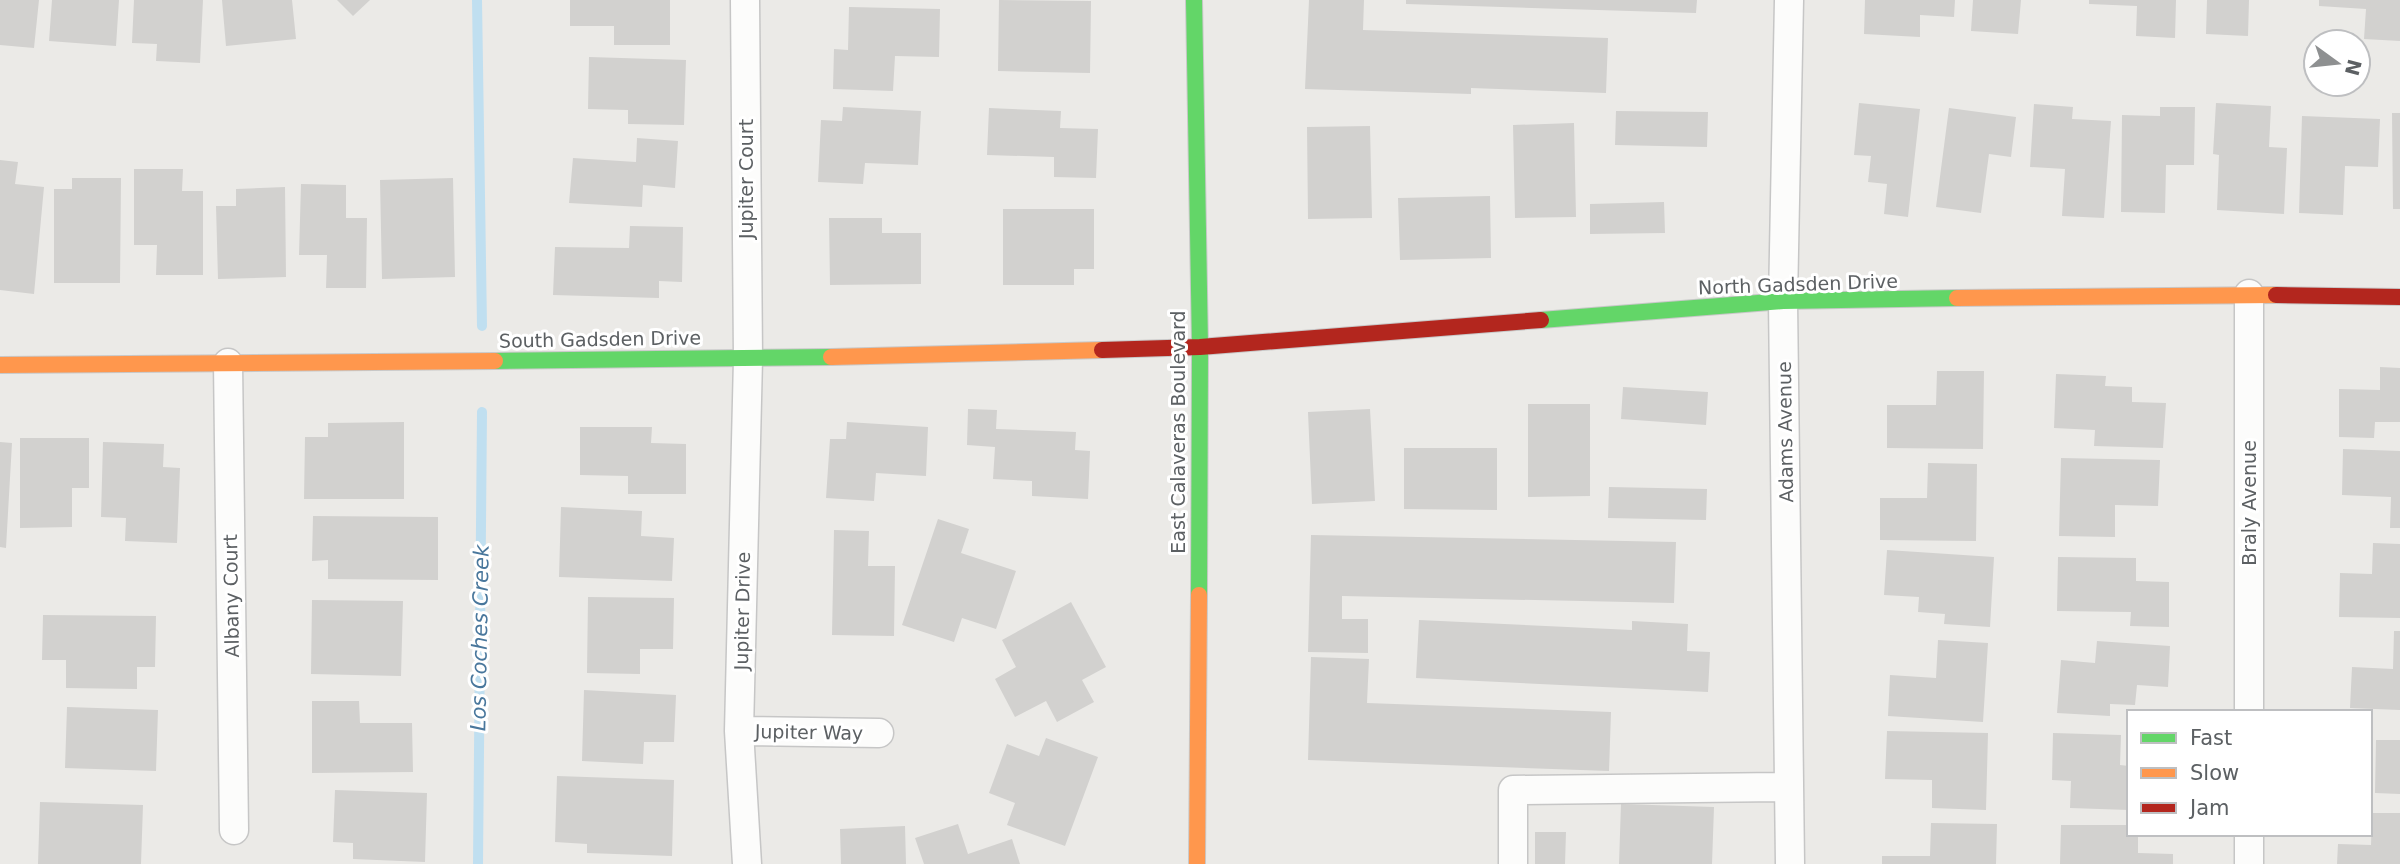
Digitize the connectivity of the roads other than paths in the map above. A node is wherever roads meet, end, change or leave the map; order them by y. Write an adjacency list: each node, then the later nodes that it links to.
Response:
1 (745, 0): 8 (street, Jupiter Court)
2 (1194, 0): 7 (street, East Calaveras Boulevard)
3 (1788, 0): 6 (street, Adams Avenue)
4 (2249, 294): 5 (street, North Gadsden Drive); 6 (street, North Gadsden Drive); 11 (street, Braly Avenue)
5 (2400, 297)
6 (1783, 301): 7 (street, North Gadsden Drive); 14 (street, Adams Avenue)
7 (1200, 347): 8 (street, South Gadsden Drive); 18 (street, East Calaveras Boulevard)
8 (748, 359): 9 (street, South Gadsden Drive); 12 (street, Jupiter Drive)
9 (228, 363): 10 (street, South Gadsden Drive); 15 (street, Albany Court)
10 (0, 365)
11 (2249, 710)
12 (739, 731): 13 (street, Jupiter Way); 17 (street, Jupiter Drive)
13 (879, 733)
14 (1789, 787): 19 (street); 20 (street, Adams Avenue)
15 (234, 830)
16 (2249, 836): 21 (street)
17 (747, 864)
18 (1197, 864)
19 (1513, 864)
20 (1790, 864)
21 (2249, 864)

